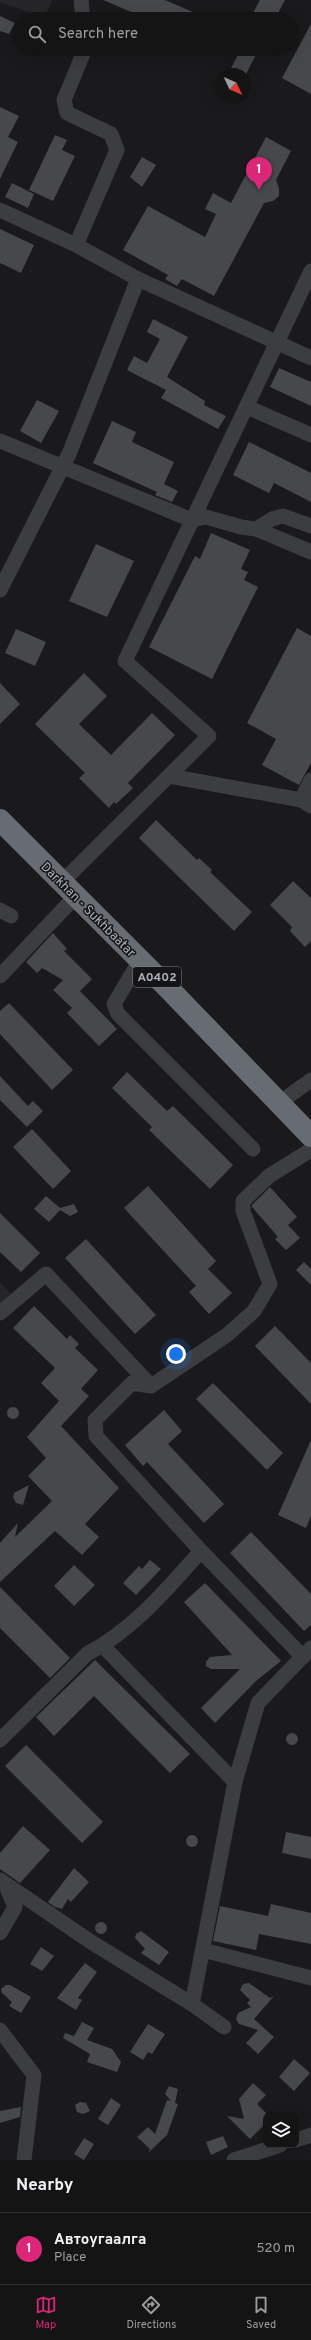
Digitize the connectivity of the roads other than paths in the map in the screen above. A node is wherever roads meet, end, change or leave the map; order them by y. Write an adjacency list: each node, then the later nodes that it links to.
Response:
1 (81, 0): 2 (street)
2 (82, 12)
3 (82, 56): 5 (street)
4 (0, 210): 5 (street)
5 (76, 245): 7 (street)
6 (311, 271): 8 (street)
7 (138, 279): 8 (street); 13 (street)
8 (278, 342): 9 (street); 10 (street)
9 (311, 358)
10 (247, 407): 11 (street); 14 (street)
11 (311, 435)
12 (0, 441): 13 (street)
13 (62, 468): 14 (street); 18 (street)
14 (192, 520): 16 (street); 19 (street)
15 (311, 526): 16 (street)
16 (256, 529): 17 (street)
17 (311, 552)
18 (0, 590)
19 (169, 776): 21 (street); 23 (street)
20 (311, 780): 21 (street)
21 (306, 803)
22 (0, 820): 23 (highway, Darkhan - Sukhbaatar / A0402)
23 (68, 890): 24 (highway, Darkhan - Sukhbaatar / A0402); 25 (street)
24 (140, 960): 27 (highway, Darkhan - Sukhbaatar / A0402); 29 (street)
25 (0, 976)
26 (311, 1080): 27 (street)
27 (279, 1103): 28 (highway, Darkhan - Sukhbaatar / A0402)
28 (311, 1136)
29 (253, 1149)
30 (311, 1150): 32 (street)
31 (0, 1314): 32 (street)
32 (151, 1386): 33 (street)
33 (201, 1551): 34 (street); 35 (street)
34 (103, 1646): 36 (street); 37 (street)
35 (307, 1653): 37 (street)
36 (0, 1740)
37 (235, 1782): 40 (street)
38 (3, 1883): 39 (street); 42 (street)
39 (0, 1933)
40 (203, 1950): 41 (street); 42 (street)
41 (311, 1978)
42 (192, 2004): 43 (street)
43 (224, 2027)
44 (0, 2030): 49 (street)
45 (311, 2135): 46 (street)
46 (299, 2139)
47 (271, 2148): 48 (street)
48 (239, 2159)
49 (24, 2160)

